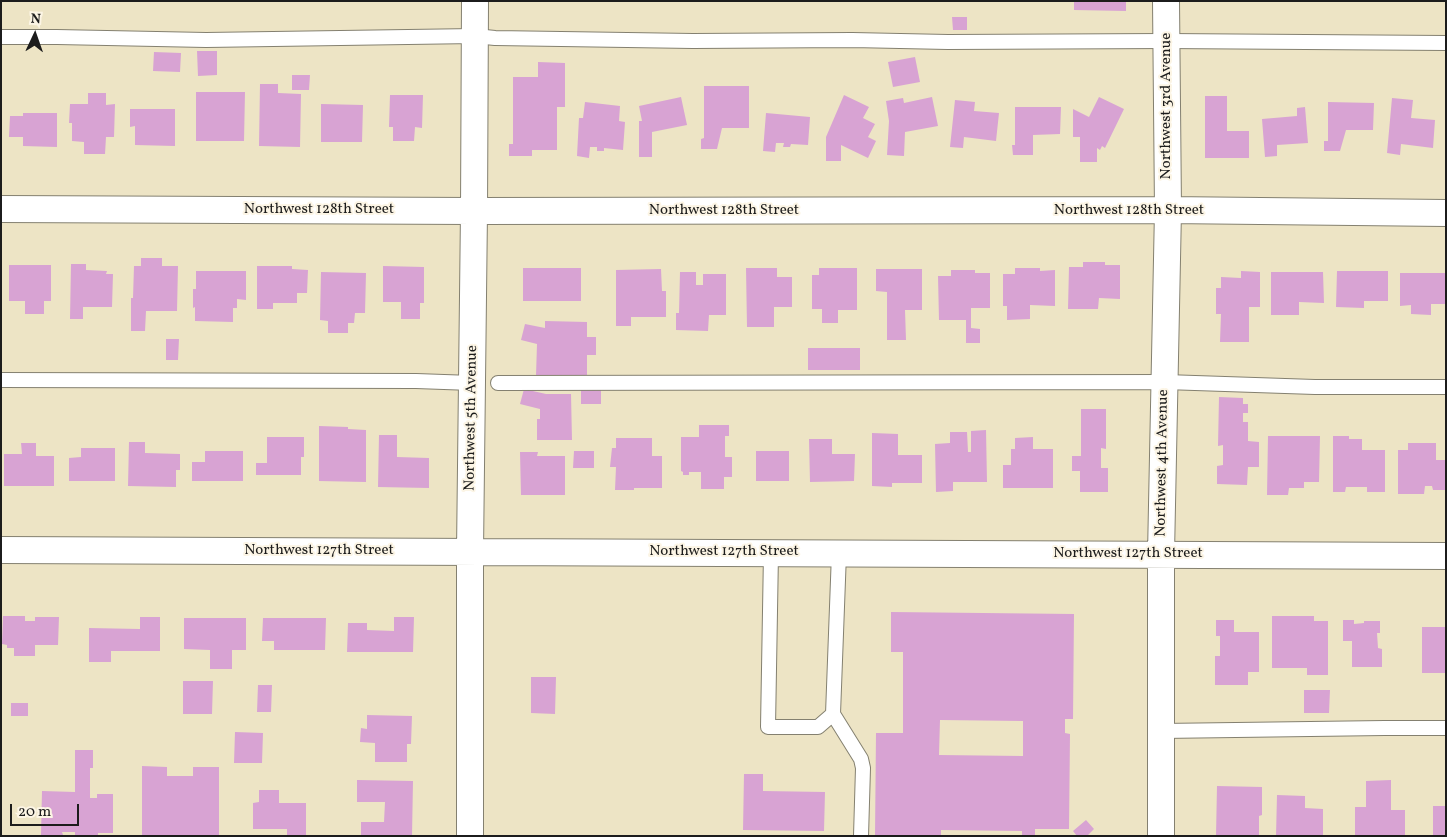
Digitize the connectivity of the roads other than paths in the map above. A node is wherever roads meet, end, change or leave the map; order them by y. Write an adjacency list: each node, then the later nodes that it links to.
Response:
1 (475, 1): 3 (street, Northwest 5th Avenue)
2 (1166, 1): 5 (street, Northwest 3rd Avenue)
3 (475, 36): 4 (lane); 5 (lane); 9 (street, Northwest 5th Avenue)
4 (1, 37)
5 (1166, 41): 6 (lane); 8 (street, Northwest 3rd Avenue)
6 (1446, 43)
7 (1, 209): 9 (street, Northwest 128th Street)
8 (1168, 210): 9 (street, Northwest 128th Street); 10 (street, Northwest 128th Street); 12 (street, Northwest 4th Avenue)
9 (474, 211): 13 (street, Northwest 5th Avenue)
10 (1446, 213)
11 (1, 380): 13 (lane)
12 (1165, 382): 14 (lane); 15 (lane); 20 (street, Northwest 4th Avenue)
13 (472, 383): 17 (street, Northwest 5th Avenue)
14 (498, 383)
15 (1446, 386)
16 (1, 550): 17 (street, Northwest 127th Street)
17 (470, 551): 18 (street, Northwest 127th Street); 25 (street, Northwest 5th Avenue)
18 (771, 553): 19 (street, Northwest 127th Street); 22 (lane)
19 (839, 553): 20 (street, Northwest 127th Street); 22 (lane)
20 (1161, 554): 21 (street, Northwest 127th Street); 24 (street, Northwest 4th Avenue)
21 (1446, 556)
22 (833, 714): 26 (lane)
23 (1446, 728): 24 (lane)
24 (1161, 731): 27 (street, Northwest 4th Avenue)
25 (470, 836)
26 (861, 836)
27 (1161, 836)

